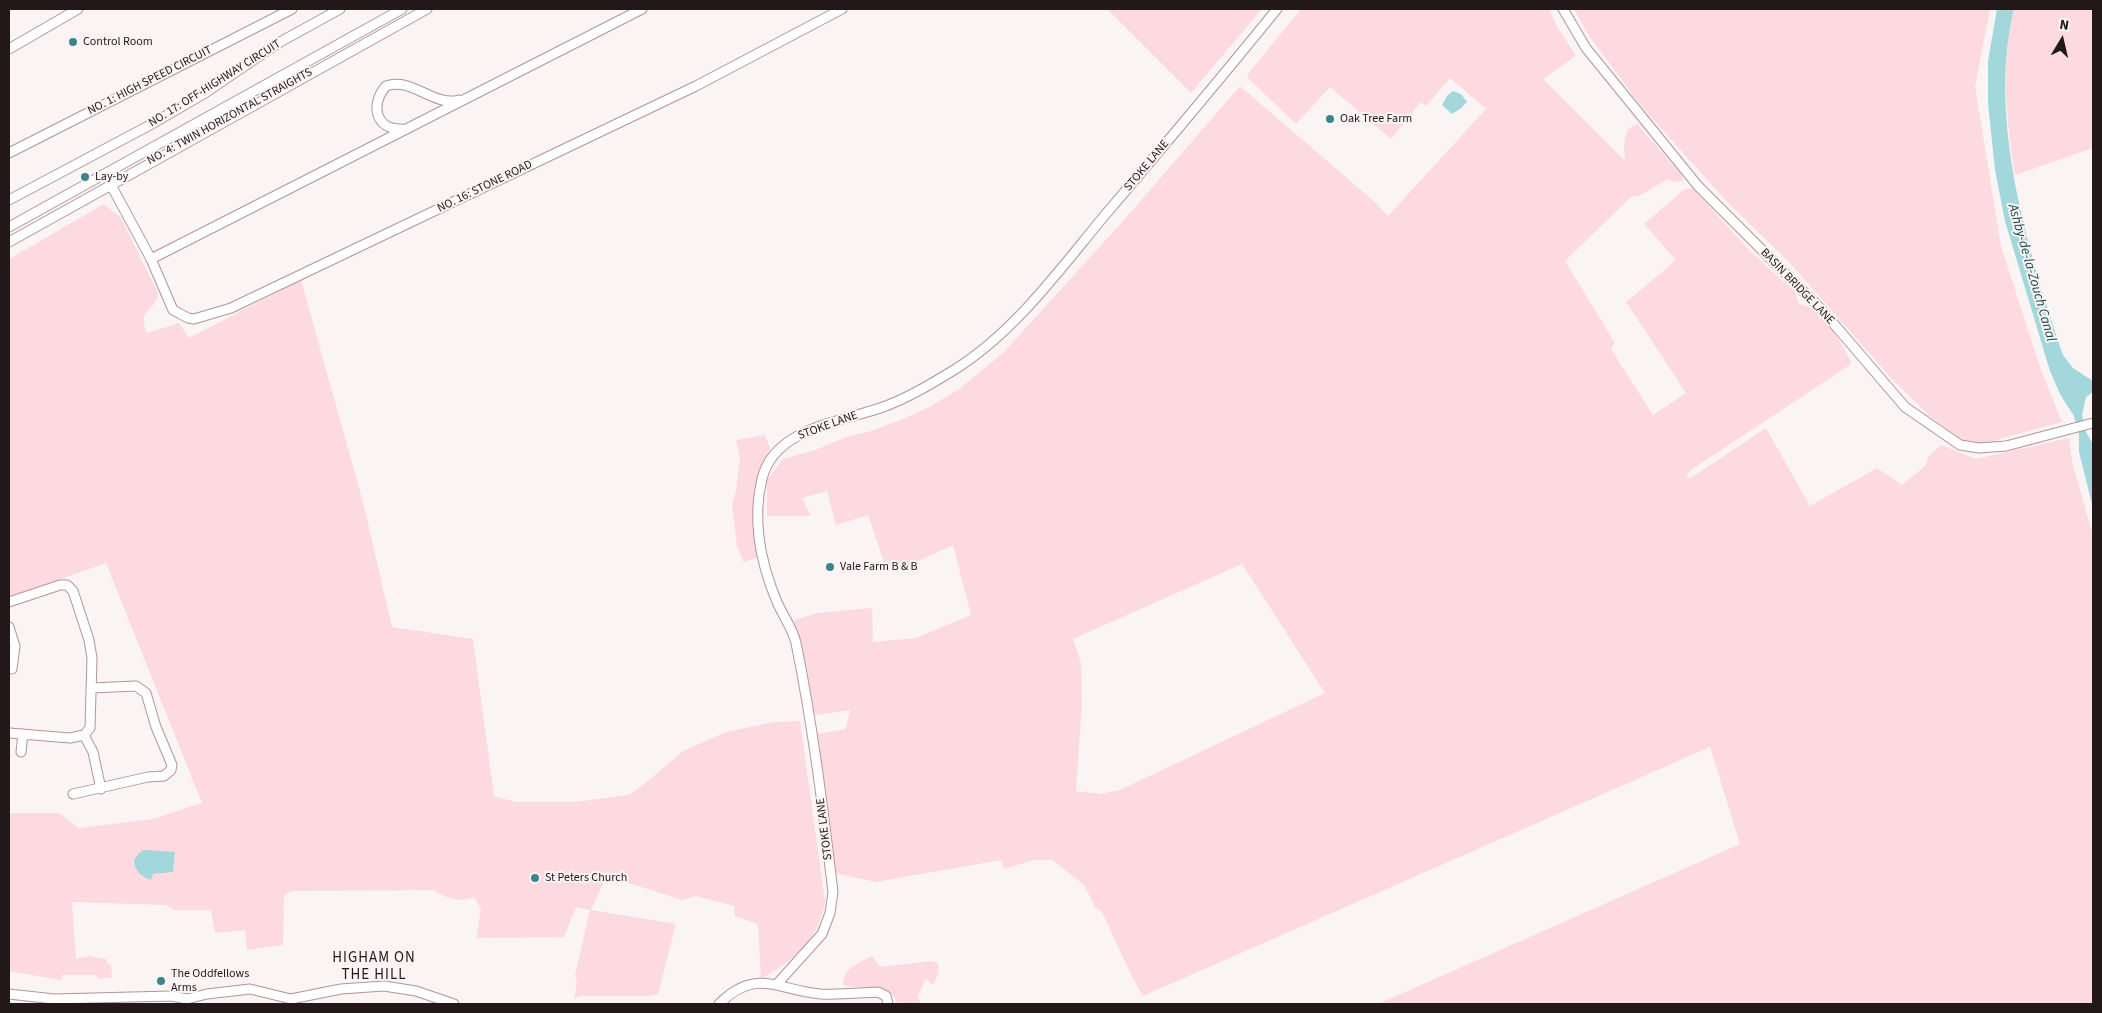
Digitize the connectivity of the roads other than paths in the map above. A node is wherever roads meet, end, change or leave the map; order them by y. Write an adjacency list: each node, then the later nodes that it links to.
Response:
1 (78, 9): 10 (street)
2 (292, 9): 13 (street, NO. 1: HIGH SPEED CIRCUIT)
3 (340, 9): 15 (street, NO. 17: OFF-HIGHWAY CIRCUIT)
4 (402, 9): 16 (street, NO. 4: TWIN HORIZONTAL STRAIGHTS)
5 (427, 9): 14 (street, NO. 4: TWIN HORIZONTAL STRAIGHTS)
6 (642, 9): 11 (street)
7 (842, 9): 18 (street, NO. 16: STONE ROAD)
8 (1277, 9): 30 (street, STOKE LANE)
9 (1563, 9): 19 (street, BASIN BRIDGE LANE)
10 (9, 49)
11 (482, 90): 12 (street); 12 (street)
12 (405, 129): 18 (street)
13 (9, 153)
14 (111, 185): 17 (street, NO. 4: TWIN HORIZONTAL STRAIGHTS); 18 (street, NO. 16: STONE ROAD)
15 (9, 200)
16 (9, 227)
17 (9, 242)
18 (151, 259)
19 (2091, 424)
20 (9, 602): 23 (street)
21 (9, 627): 22 (street)
22 (12, 669)
23 (91, 688): 26 (street); 28 (street)
24 (9, 733): 25 (street)
25 (22, 734): 26 (street); 27 (street)
26 (84, 735): 28 (street)
27 (21, 752)
28 (101, 789): 29 (street)
29 (73, 794)
30 (777, 984): 34 (street); 35 (street)
31 (9, 994): 32 (street)
32 (188, 1002): 33 (street)
33 (454, 1004)
34 (719, 1004)
35 (888, 1004)

